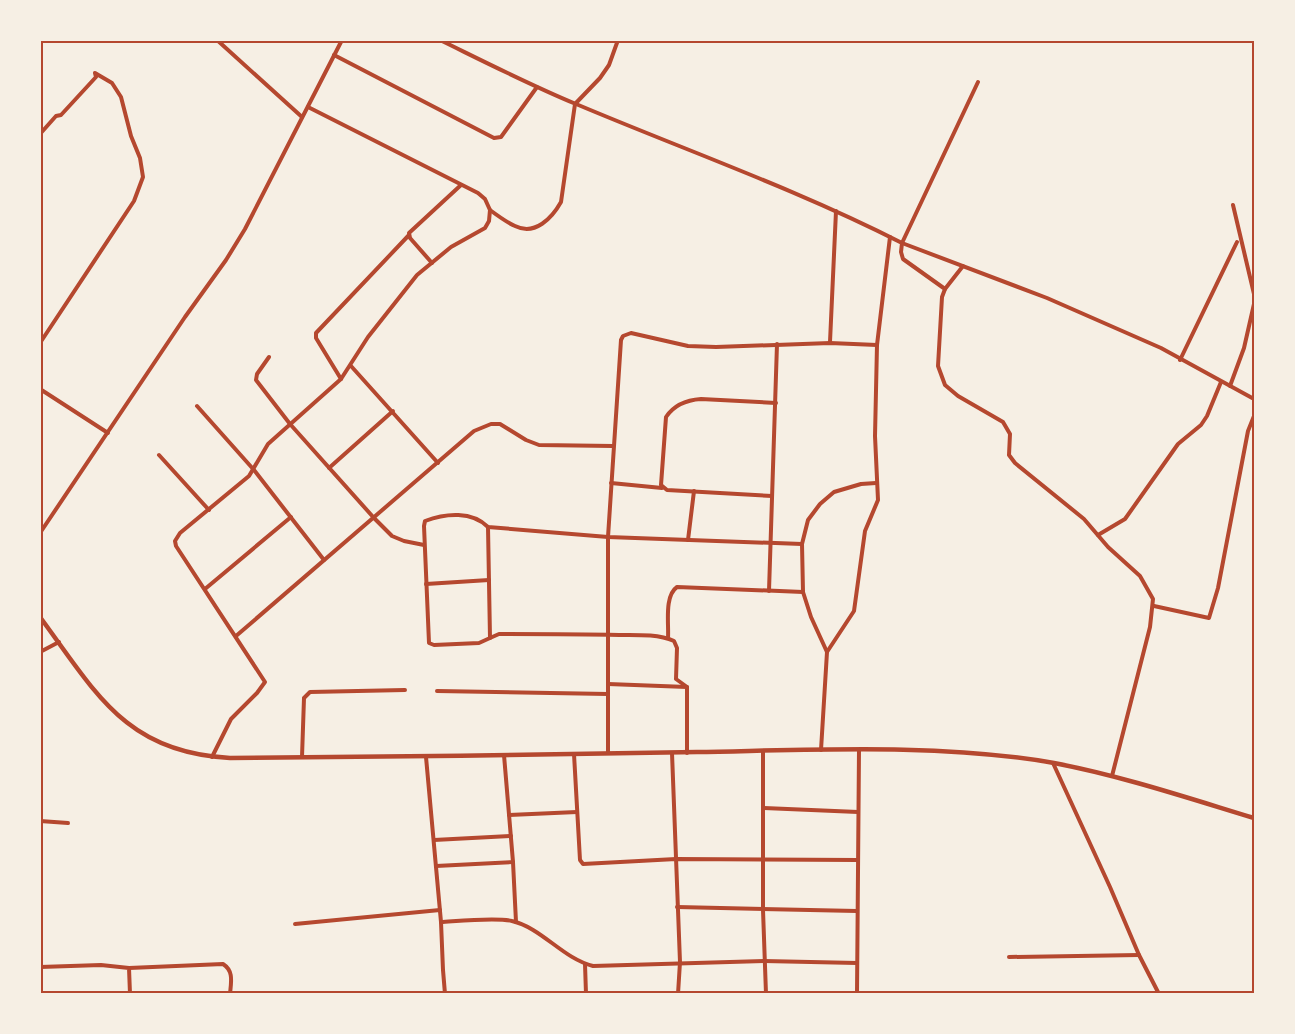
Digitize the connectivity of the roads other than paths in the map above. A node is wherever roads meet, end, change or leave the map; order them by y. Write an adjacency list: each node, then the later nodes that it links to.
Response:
1 (217, 40): 10 (street)
2 (342, 40): 5 (street)
3 (440, 40): 7 (street)
4 (618, 40): 8 (street)
5 (334, 55): 7 (street); 9 (street)
6 (978, 82): 19 (street)
7 (537, 87): 8 (street)
8 (575, 104): 14 (street); 15 (street)
9 (308, 107): 10 (street); 12 (street)
10 (302, 117): 42 (street)
11 (40, 134): 26 (street)
12 (461, 185): 14 (street); 16 (street)
13 (1233, 205): 23 (street)
14 (490, 210): 20 (street)
15 (837, 211): 17 (street); 25 (street)
16 (409, 235): 20 (street); 32 (street)
17 (890, 237): 19 (street); 28 (street)
18 (1237, 242): 30 (street)
19 (902, 243): 21 (street); 22 (street)
20 (432, 263): 31 (street)
21 (963, 266): 22 (street); 30 (street)
22 (945, 289): 58 (street)
23 (1254, 294)
24 (1254, 304): 34 (street)
25 (830, 342): 27 (street); 28 (street)
26 (40, 343)
27 (777, 344): 37 (street); 43 (street)
28 (877, 345): 49 (street)
29 (269, 357): 41 (street)
30 (1180, 360): 33 (street)
31 (351, 366): 32 (street); 39 (street)
32 (341, 379): 41 (street)
33 (1221, 382): 34 (street); 58 (street)
34 (1230, 386): 36 (street)
35 (40, 389): 42 (street)
36 (1254, 399)
37 (776, 403): 50 (street); 52 (street)
38 (197, 406): 47 (street)
39 (393, 411): 45 (street); 46 (street)
40 (1254, 416): 70 (street)
41 (290, 424): 46 (street); 47 (street)
42 (108, 433): 57 (street)
43 (614, 446): 45 (street); 48 (street)
44 (159, 455): 53 (street)
45 (438, 463): 55 (street)
46 (329, 468): 55 (street)
47 (254, 470): 53 (street); 54 (street)
48 (611, 483): 50 (street); 59 (street)
49 (876, 483): 62 (street); 78 (street)
50 (663, 488): 51 (street)
51 (694, 491): 52 (street); 60 (street)
52 (772, 496): 61 (street)
53 (208, 510): 67 (street)
54 (291, 517): 64 (street); 67 (street)
55 (374, 518): 63 (street); 64 (street)
56 (488, 527): 59 (street); 63 (street); 65 (street)
57 (40, 533)
58 (1098, 535): 70 (street)
59 (608, 537): 60 (street); 72 (street)
60 (688, 540): 61 (street)
61 (770, 543): 62 (street); 68 (street)
62 (802, 544): 69 (street)
63 (424, 545): 66 (street)
64 (324, 560): 73 (street)
65 (489, 580): 66 (street); 74 (street)
66 (426, 584): 74 (street)
67 (205, 589): 73 (street)
68 (770, 591): 69 (street); 75 (street)
69 (803, 592): 78 (street)
70 (1154, 606): 96 (street)
71 (40, 617): 76 (street)
72 (608, 634): 74 (street); 75 (street); 79 (street)
73 (236, 636): 92 (street)
74 (490, 638)
75 (668, 638): 80 (street)
76 (58, 642): 77 (street); 92 (street)
77 (40, 652)
78 (827, 652): 86 (street)
79 (608, 684): 80 (street); 83 (street)
80 (687, 687): 89 (street)
81 (405, 690): 93 (street)
82 (437, 691): 83 (street)
83 (608, 694): 87 (street)
84 (859, 750): 86 (street); 95 (street); 99 (street)
85 (763, 751): 86 (street); 89 (street); 97 (street)
86 (820, 751)
87 (608, 753): 88 (street); 90 (street)
88 (672, 753): 89 (street); 107 (street)
89 (687, 753)
90 (574, 754): 91 (street); 98 (street)
91 (504, 755): 94 (street); 100 (street)
92 (212, 757): 93 (street)
93 (302, 757): 94 (street)
94 (426, 757): 105 (street)
95 (1053, 763): 96 (street); 118 (street)
96 (1112, 776): 101 (street)
97 (764, 808): 99 (street); 106 (street)
98 (577, 812): 100 (street); 107 (street)
99 (858, 812): 108 (street)
100 (509, 815): 104 (street)
101 (1254, 818)
102 (40, 820): 103 (street)
103 (68, 823)
104 (511, 836): 105 (street); 109 (street)
105 (434, 840): 110 (street)
106 (764, 859): 107 (street); 108 (street); 113 (street)
107 (676, 860): 111 (street)
108 (858, 860): 114 (street)
109 (513, 862): 110 (street); 116 (street)
110 (436, 866): 112 (street)
111 (677, 907): 113 (street); 121 (street)
112 (440, 910): 115 (street); 117 (street)
113 (763, 910): 114 (street); 120 (street)
114 (857, 911): 122 (street)
115 (441, 922): 116 (street); 128 (street)
116 (516, 922): 123 (street)
117 (295, 924)
118 (1139, 955): 119 (street); 133 (street)
119 (1009, 957)
120 (764, 960): 121 (street); 122 (street); 131 (street)
121 (680, 962): 123 (street); 130 (street)
122 (857, 963): 132 (street)
123 (585, 964): 129 (street)
124 (40, 967): 125 (street)
125 (129, 968): 126 (street); 127 (street)
126 (130, 993)
127 (230, 993)
128 (445, 993)
129 (586, 993)
130 (678, 993)
131 (766, 993)
132 (856, 993)
133 (1159, 993)

